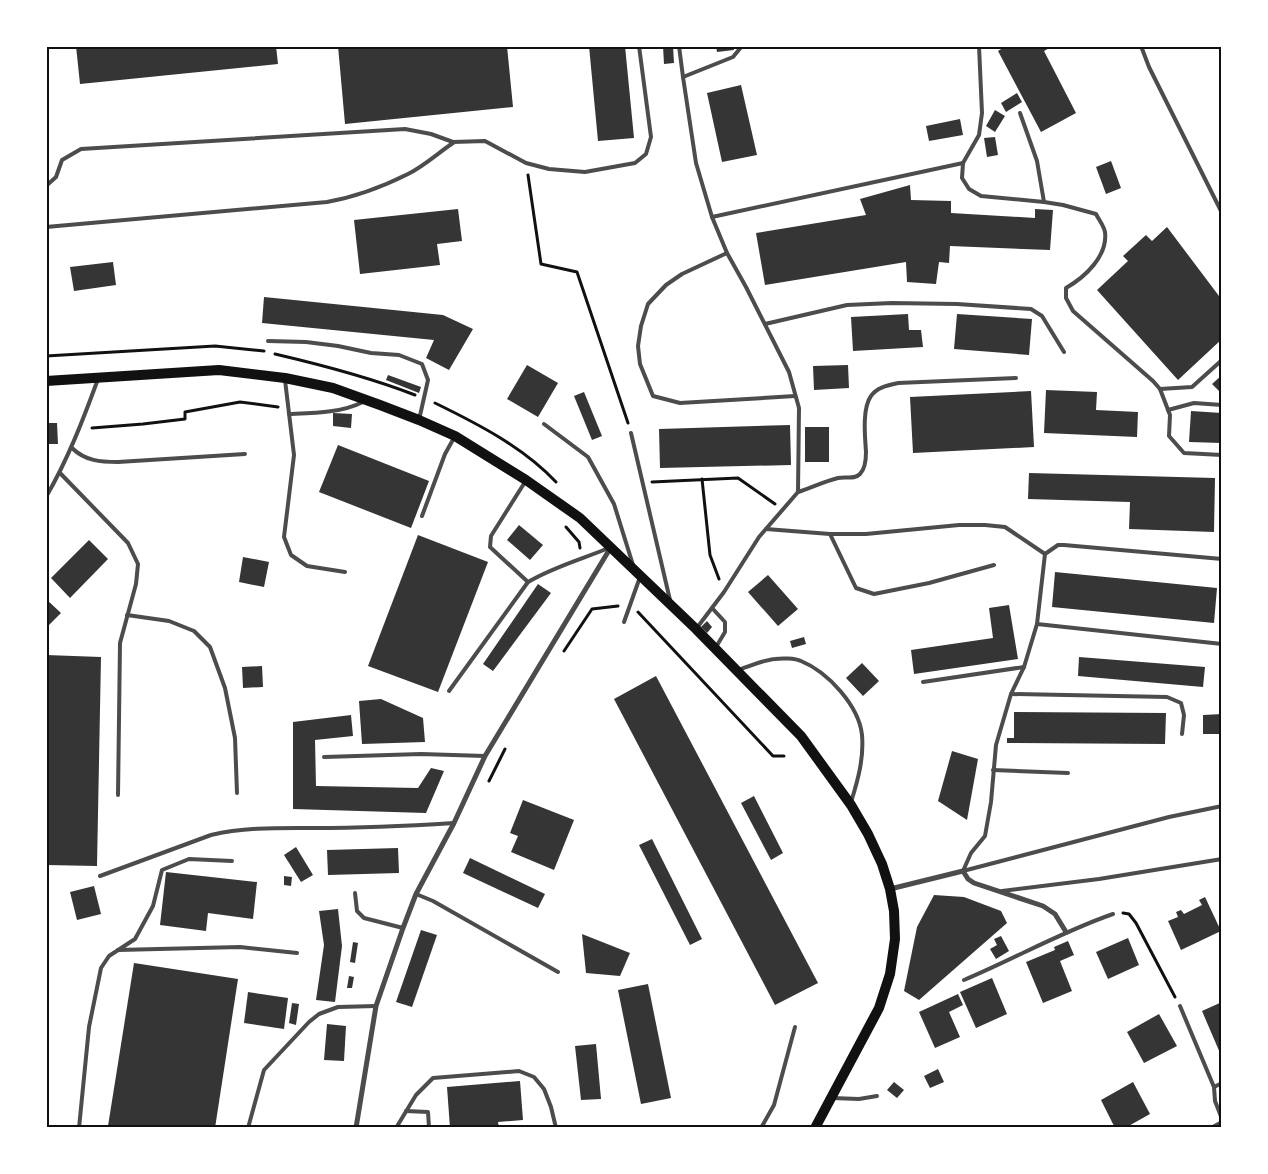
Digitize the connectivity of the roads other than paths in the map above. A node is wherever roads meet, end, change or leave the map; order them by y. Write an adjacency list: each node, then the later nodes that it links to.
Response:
1 (639, 46): 8 (lane)
2 (679, 46): 6 (lane)
3 (742, 46): 6 (lane)
4 (980, 46): 9 (lane)
5 (1141, 46): 12 (lane)
6 (683, 77): 13 (lane)
7 (1020, 113): 11 (lane)
8 (453, 142): 10 (lane); 14 (lane)
9 (963, 162): 11 (lane); 13 (lane)
10 (46, 186)
11 (1044, 202): 24 (lane)
12 (1222, 213)
13 (712, 218): 15 (lane)
14 (46, 227)
15 (727, 253): 16 (lane); 25 (lane)
16 (765, 324): 18 (lane); 25 (lane)
17 (268, 341): 30 (lane)
18 (1064, 352)
19 (1222, 360): 24 (lane)
20 (99, 377): 21 (main road); 23 (main road); 34 (lane)
21 (285, 378): 26 (main road); 29 (lane)
22 (1016, 378): 39 (lane)
23 (46, 380)
24 (1160, 389): 28 (lane)
25 (795, 396): 39 (lane)
26 (366, 400): 29 (lane); 30 (main road)
27 (1222, 405): 28 (lane)
28 (1168, 410): 36 (lane)
29 (289, 414): 48 (lane)
30 (419, 420): 33 (main road)
31 (544, 424): 49 (lane)
32 (631, 433): 51 (lane)
33 (455, 436): 38 (main road); 41 (lane)
34 (72, 448): 35 (lane); 37 (lane)
35 (245, 454)
36 (1222, 456)
37 (60, 473): 40 (lane); 53 (lane)
38 (526, 480): 44 (main road); 50 (lane)
39 (798, 492): 42 (lane)
40 (46, 497)
41 (422, 516)
42 (766, 529): 43 (lane); 52 (lane)
43 (830, 534): 45 (lane); 47 (lane)
44 (611, 547): 49 (main road); 50 (lane); 65 (street)
45 (1045, 554): 46 (lane); 55 (lane)
46 (1222, 559)
47 (994, 565)
48 (345, 572)
49 (638, 572): 51 (main road); 54 (lane)
50 (528, 582): 62 (lane)
51 (671, 604): 56 (main road)
52 (712, 608): 56 (lane); 58 (lane)
53 (128, 615): 69 (lane); 70 (lane)
54 (624, 622)
55 (1036, 624): 57 (lane); 59 (lane)
56 (696, 629): 58 (main road)
57 (1222, 644)
58 (715, 648): 60 (main road)
59 (1024, 667): 61 (lane); 63 (lane)
60 (737, 670): 71 (main road); 71 (lane)
61 (923, 682)
62 (449, 692)
63 (1011, 694): 64 (lane); 67 (lane)
64 (1182, 734)
65 (486, 756): 66 (lane); 73 (street)
66 (324, 757)
67 (993, 770): 68 (lane); 76 (lane)
68 (1068, 773)
69 (237, 793)
70 (118, 795)
71 (851, 805): 78 (main road)
72 (1222, 806): 76 (lane)
73 (454, 823): 77 (lane); 81 (street)
74 (1222, 860): 79 (lane)
75 (232, 861): 85 (lane)
76 (963, 871): 78 (street); 79 (street)
77 (100, 876)
78 (890, 889): 95 (main road)
79 (998, 892): 84 (street)
80 (355, 893): 83 (lane)
81 (416, 894): 83 (street); 87 (lane)
82 (1113, 914): 84 (lane)
83 (403, 928): 89 (street)
84 (1066, 932): 88 (lane)
85 (118, 950): 86 (lane); 98 (lane)
86 (297, 953)
87 (558, 972)
88 (964, 980)
89 (376, 1006): 99 (lane); 100 (street)
90 (1180, 1006): 93 (lane)
91 (795, 1026): 104 (lane)
92 (1222, 1083): 93 (lane)
93 (1214, 1087): 97 (lane)
94 (877, 1096): 95 (lane)
95 (832, 1098): 105 (main road)
96 (406, 1111): 101 (lane); 102 (lane); 103 (lane)
97 (1222, 1121): 106 (lane)
98 (79, 1128)
99 (248, 1128)
100 (356, 1128)
101 (396, 1128)
102 (429, 1128)
103 (556, 1128)
104 (761, 1128)
105 (815, 1128)
106 (1211, 1128)

